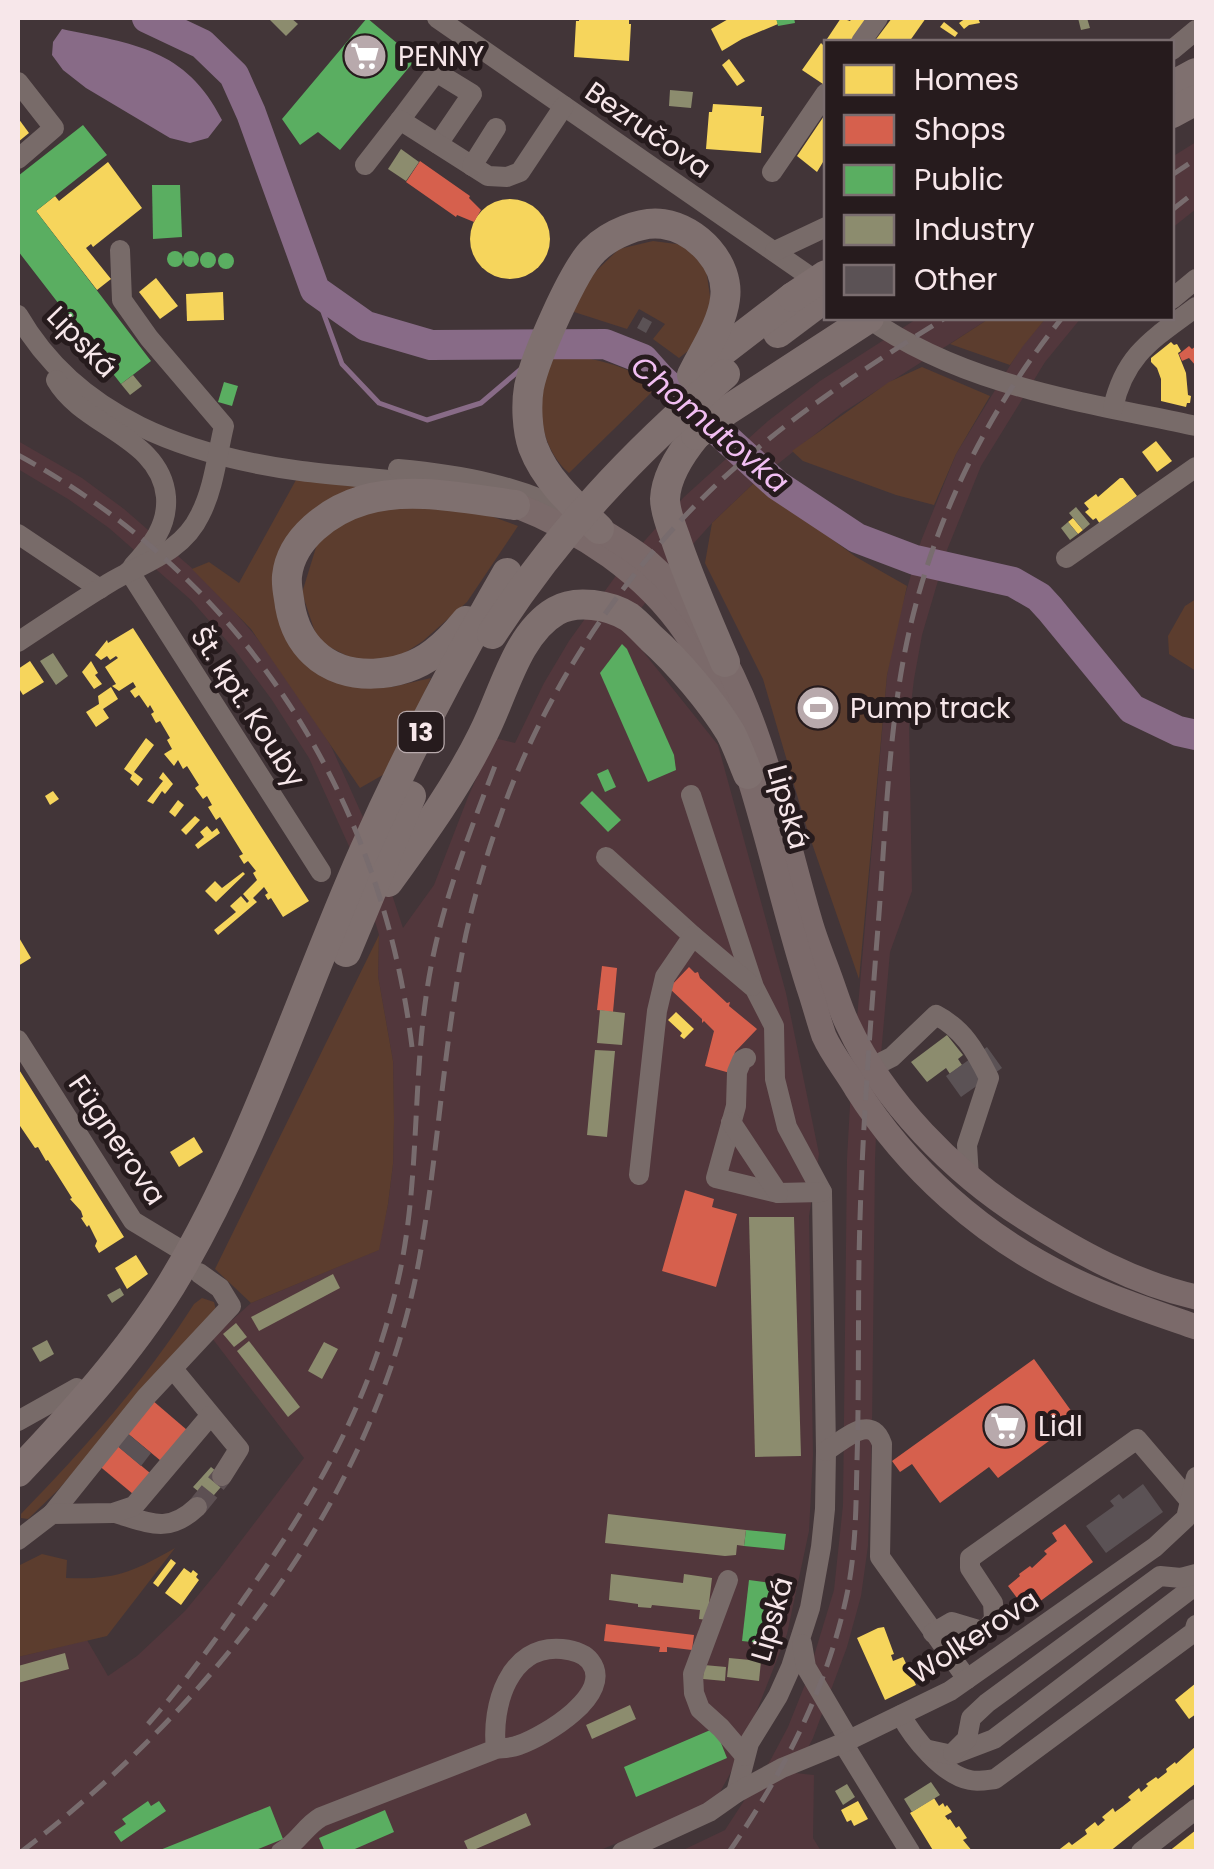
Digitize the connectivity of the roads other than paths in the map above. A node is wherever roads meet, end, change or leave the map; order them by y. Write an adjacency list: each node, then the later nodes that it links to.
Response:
1 (437, 18): 12 (street, Bezručova)
2 (878, 18): 5 (street)
3 (1188, 18): 4 (street)
4 (1196, 28): 6 (street)
5 (862, 40)
6 (1174, 50)
7 (1196, 72): 9 (highway)
8 (18, 82): 17 (street)
9 (1174, 85)
10 (824, 96): 20 (street)
11 (1196, 100): 13 (highway)
12 (564, 106): 19 (street); 23 (street, Bezručova)
13 (1174, 113)
14 (400, 120): 16 (street); 16 (street); 18 (street)
15 (496, 128): 19 (street)
16 (438, 144): 19 (street)
17 (18, 159)
18 (366, 165)
19 (472, 166)
20 (772, 172)
21 (824, 228): 23 (street)
22 (120, 250): 34 (street)
23 (775, 252): 25 (street, Bezručova)
24 (1196, 278): 26 (street)
25 (818, 292): 31 (highway, 13); 50 (highway, 13, bridge)
26 (1174, 297)
27 (865, 320): 44 (highway, bridge)
28 (871, 320): 32 (street)
29 (22, 323): 34 (street, Lipská); 40 (street)
30 (1160, 324): 32 (street)
31 (692, 375): 37 (highway); 41 (highway, 13)
32 (1113, 408): 33 (street)
33 (1196, 426)
34 (217, 454): 36 (street, Lipská); 37 (street, Lipská); 40 (street)
35 (1196, 467): 39 (street)
36 (515, 505): 41 (highway); 45 (main road, Lipská)
37 (599, 529): 44 (main road, Lipská)
38 (18, 534): 42 (street)
39 (1066, 558)
40 (128, 571): 42 (street); 48 (street, Št. kpt. Kouby)
41 (508, 573): 60 (highway, 13)
42 (100, 589): 43 (street)
43 (18, 642)
44 (725, 662): 54 (main road, Lipská)
45 (748, 774): 50 (highway); 62 (main road, Lipská)
46 (691, 796): 51 (street, Lipská)
47 (606, 857): 49 (street)
48 (322, 872)
49 (693, 936): 51 (street); 56 (street)
50 (341, 962): 60 (highway, 13)
51 (754, 987): 58 (street, Lipská)
52 (18, 1040): 60 (street, Fügnerova)
53 (746, 1058): 55 (street)
54 (872, 1067): 57 (main road, Lipská); 57 (street)
55 (731, 1122): 59 (street); 59 (street)
56 (639, 1175)
57 (969, 1177): 61 (main road, Lipská)
58 (822, 1192): 59 (street); 67 (street, Lipská)
59 (778, 1193)
60 (195, 1262): 63 (street); 68 (highway, 13); 71 (highway, 13)
61 (1196, 1296)
62 (1196, 1327)
63 (173, 1369): 65 (street); 74 (street)
64 (77, 1388): 66 (street)
65 (210, 1416): 69 (street); 73 (street)
66 (18, 1421)
67 (826, 1451): 81 (street); 82 (street, Lipská)
68 (18, 1475)
69 (222, 1476)
70 (1196, 1477): 75 (street)
71 (18, 1498)
72 (197, 1507): 73 (street)
73 (113, 1513): 74 (street)
74 (52, 1514): 76 (street)
75 (1191, 1517): 81 (street); 83 (street, Wolkerova)
76 (19, 1537)
77 (1196, 1574): 88 (street)
78 (728, 1580): 89 (street)
79 (1196, 1585): 88 (street)
80 (1196, 1625): 87 (street)
81 (933, 1633): 83 (street)
82 (802, 1638): 85 (street); 89 (street, Lipská)
83 (967, 1679): 84 (street, Wolkerova)
84 (901, 1714): 85 (street, Wolkerova); 87 (street)
85 (846, 1742): 90 (street, Wolkerova); 94 (street)
86 (496, 1749): 86 (street); 92 (street)
87 (927, 1750): 88 (street)
88 (952, 1754)
89 (744, 1756): 90 (street, Lipská)
90 (736, 1793): 93 (street, Wolkerova)
91 (1196, 1809): 95 (street)
92 (281, 1852)
93 (622, 1852)
94 (910, 1852)
95 (1142, 1852)

